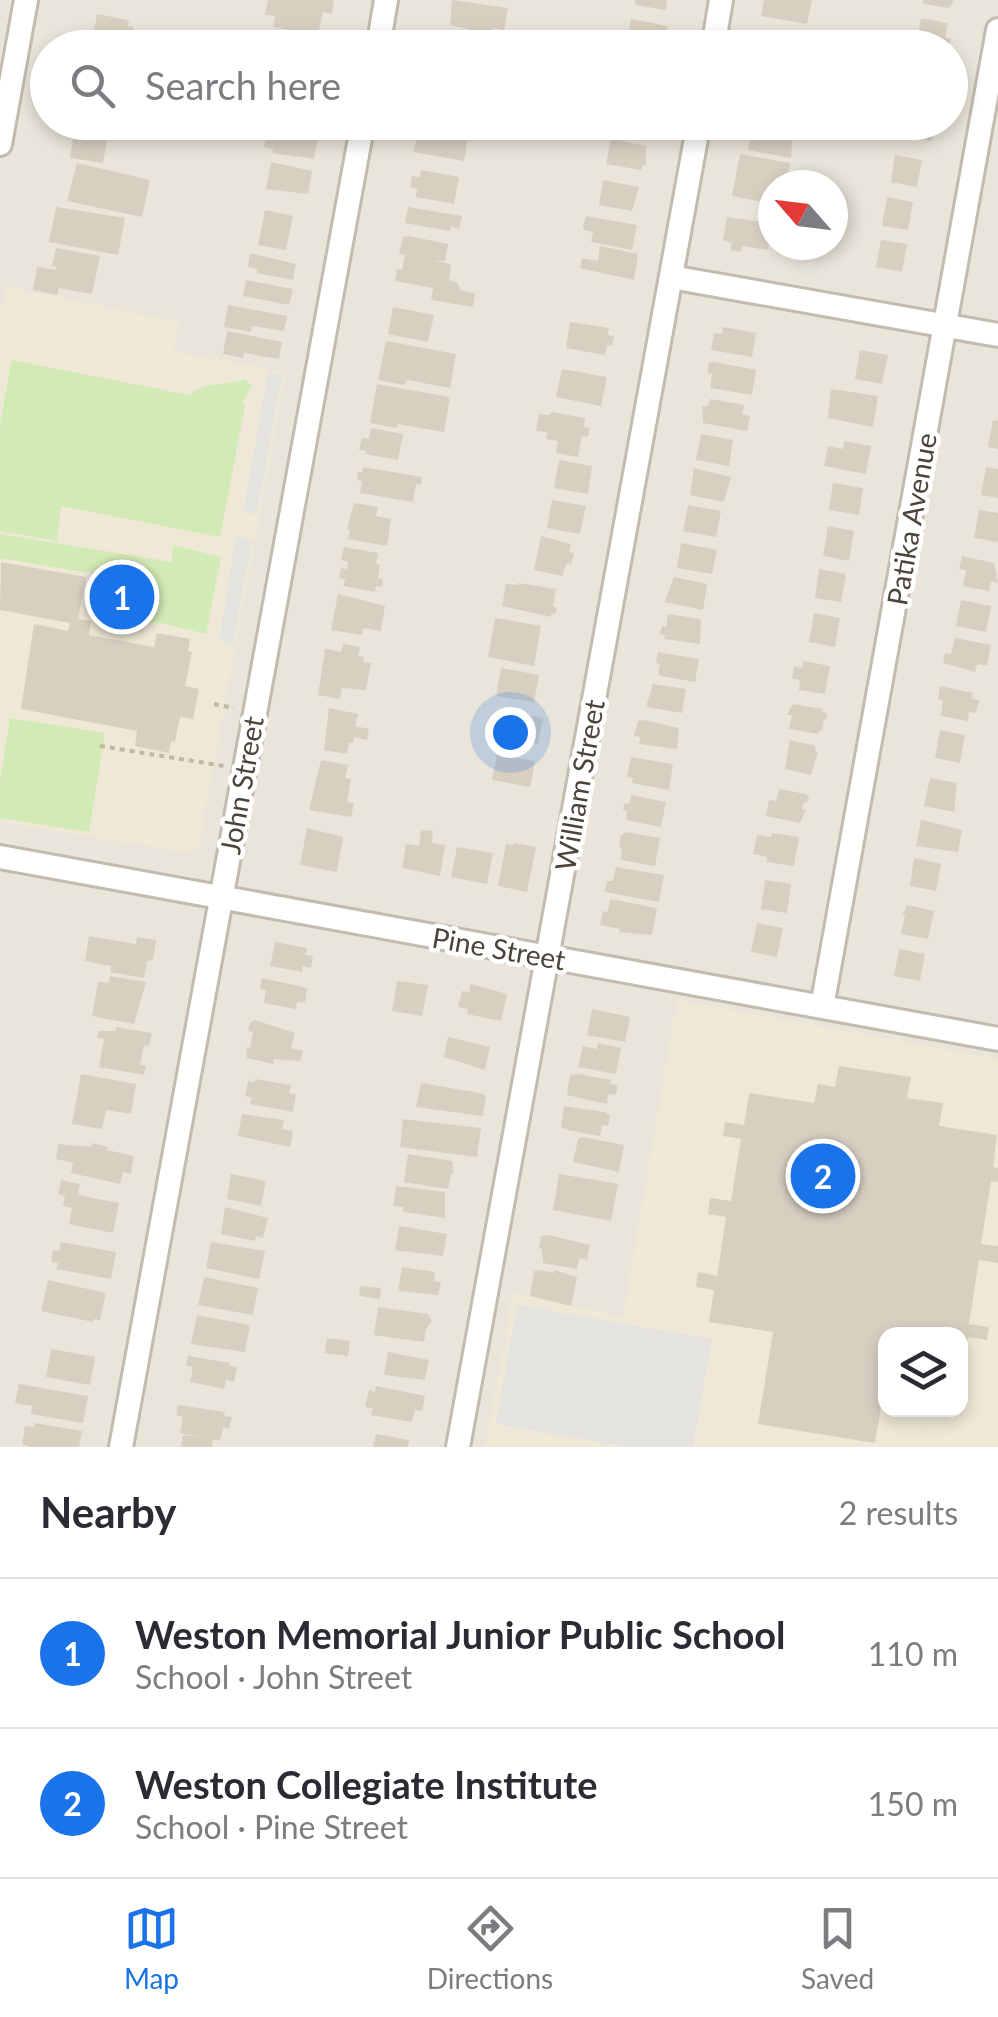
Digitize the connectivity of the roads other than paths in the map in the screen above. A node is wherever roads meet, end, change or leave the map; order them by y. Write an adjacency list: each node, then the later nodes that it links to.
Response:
1 (26, 0): 9 (street)
2 (386, 0): 4 (street)
3 (721, 0): 5 (street)
4 (381, 30)
5 (716, 30)
6 (998, 30): 11 (street, Patika Avenue)
7 (361, 140): 14 (street, John Street)
8 (696, 140): 10 (street, William Street)
9 (0, 144)
10 (672, 277): 11 (street); 15 (street, William Street)
11 (946, 325): 12 (street); 16 (street, Patika Avenue)
12 (998, 335)
13 (0, 857): 14 (street, Pine Street)
14 (220, 896): 15 (street, Pine Street); 18 (street, John Street)
15 (548, 957): 16 (street, Pine Street); 19 (street, William Street)
16 (822, 1007): 17 (street, Pine Street)
17 (998, 1039)
18 (121, 1447)
19 (458, 1447)

